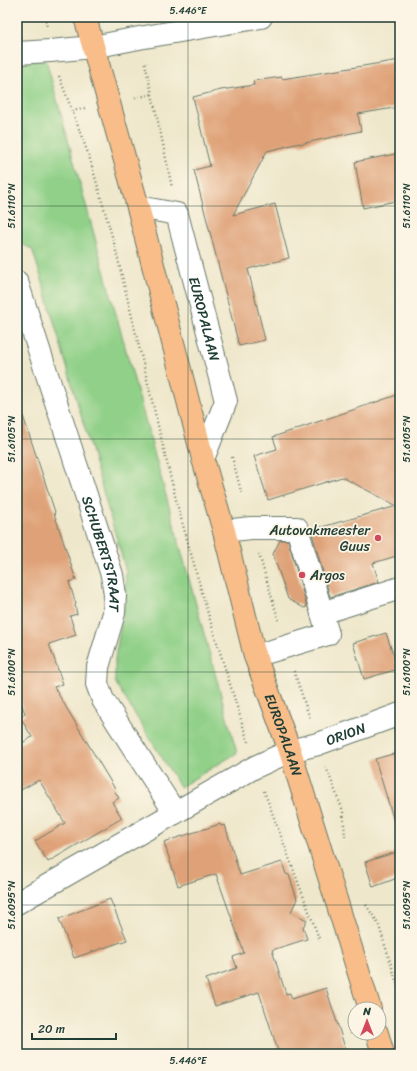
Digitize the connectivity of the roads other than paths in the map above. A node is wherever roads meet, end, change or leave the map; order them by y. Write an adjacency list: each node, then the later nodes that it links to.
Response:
1 (85, 17): 3 (main road, EUROPALAAN)
2 (262, 17): 3 (street)
3 (93, 47): 4 (street); 5 (main road, EUROPALAAN)
4 (17, 53)
5 (138, 207): 7 (main road, EUROPALAAN); 7 (street, EUROPALAAN)
6 (17, 282): 14 (street, SCHUBERTSTRAAT)
7 (203, 460): 8 (main road, EUROPALAAN)
8 (224, 531): 10 (street); 11 (main road, EUROPALAAN)
9 (400, 588): 10 (street)
10 (322, 613): 11 (street)
11 (255, 656): 13 (main road, EUROPALAAN)
12 (400, 714): 13 (street, ORION)
13 (290, 751): 14 (street); 16 (main road, EUROPALAAN)
14 (175, 813): 15 (street)
15 (17, 903)
16 (368, 1001)
17 (380, 1041): 18 (main road)
18 (384, 1054)

